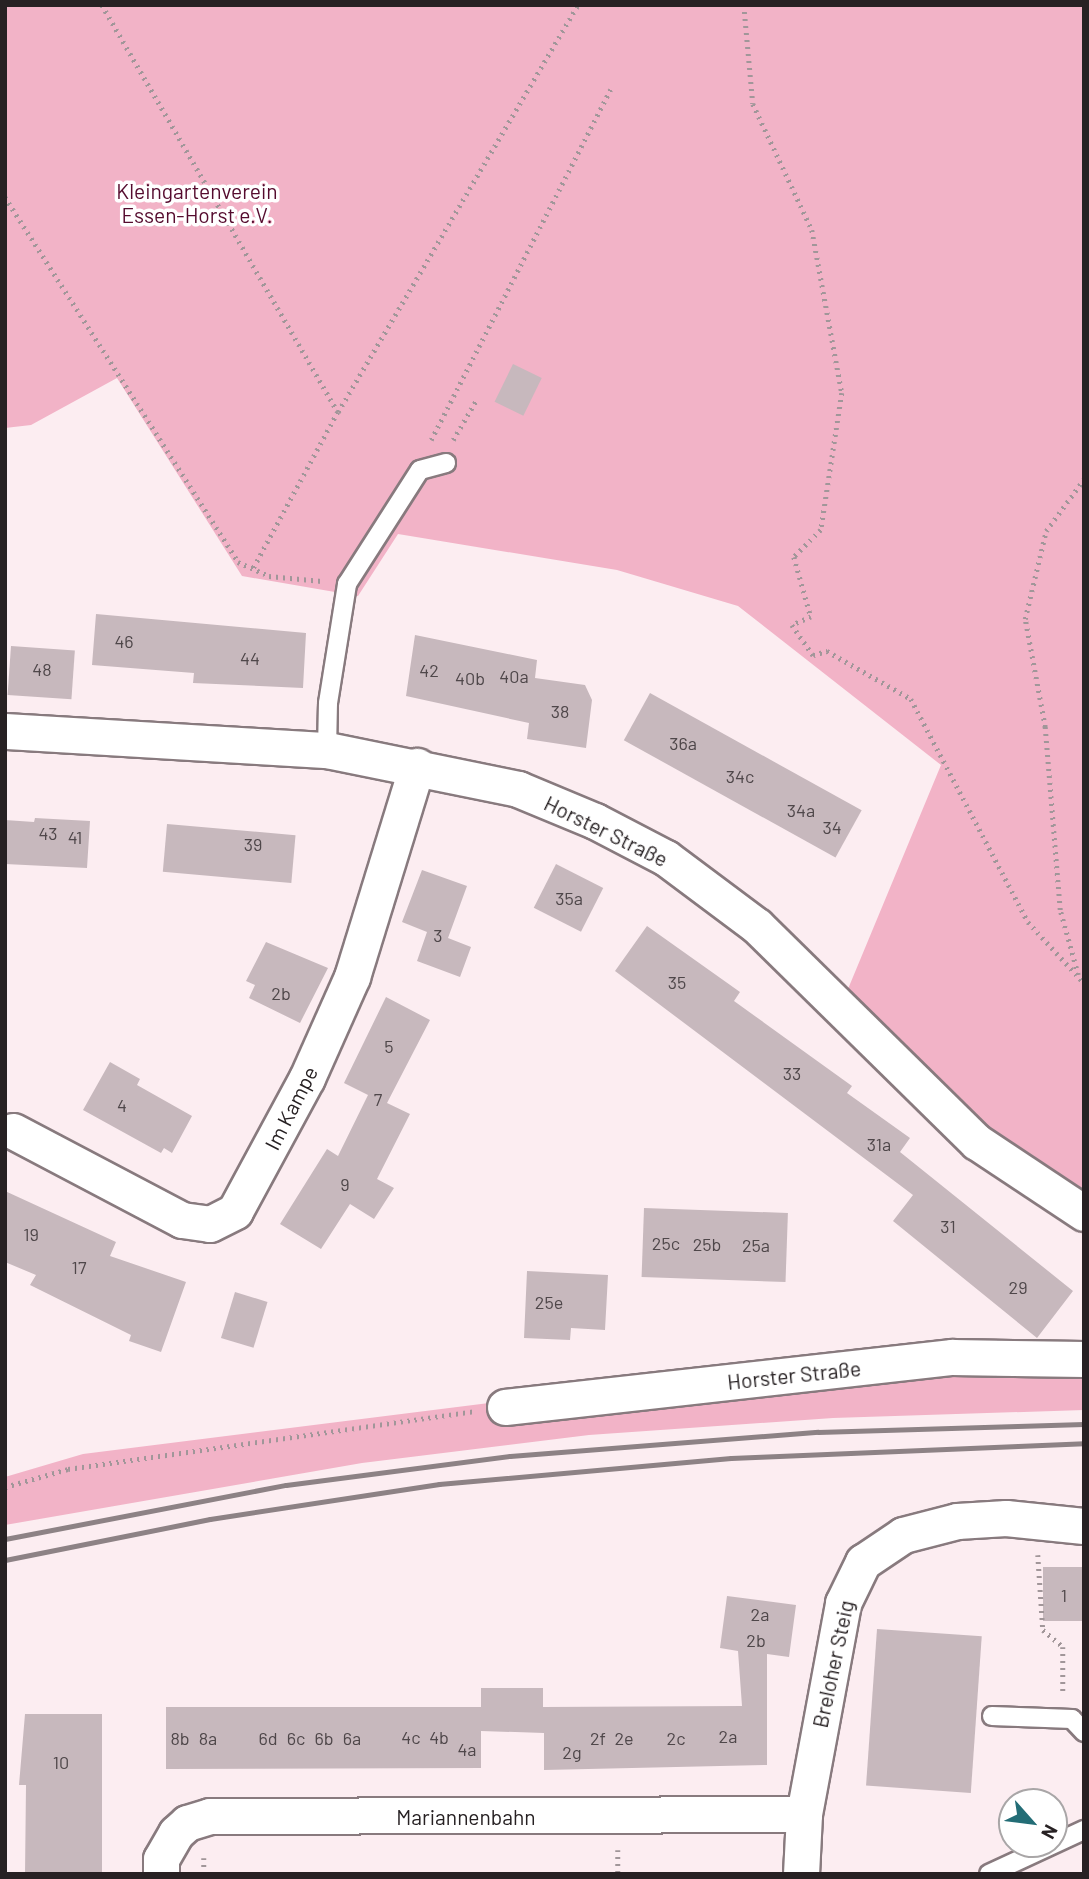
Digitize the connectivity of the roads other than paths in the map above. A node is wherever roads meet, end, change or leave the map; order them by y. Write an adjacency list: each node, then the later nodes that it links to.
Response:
1 (443, 464): 3 (lane)
2 (5, 731): 3 (street, Horster Straße)
3 (327, 750): 4 (street, Horster Straße)
4 (417, 766): 5 (street, Im Kampe); 6 (street, Horster Straße)
5 (13, 1130)
6 (1084, 1213)
7 (1084, 1359): 8 (street, Horster Straße)
8 (505, 1407)
9 (1084, 1527): 12 (street, Breloher Steig)
10 (992, 1716): 11 (lane)
11 (1084, 1732)
12 (804, 1814): 14 (street, Mariannenbahn); 15 (street, Breloher Steig)
13 (1084, 1830): 16 (lane)
14 (161, 1874)
15 (801, 1874)
16 (989, 1874)

